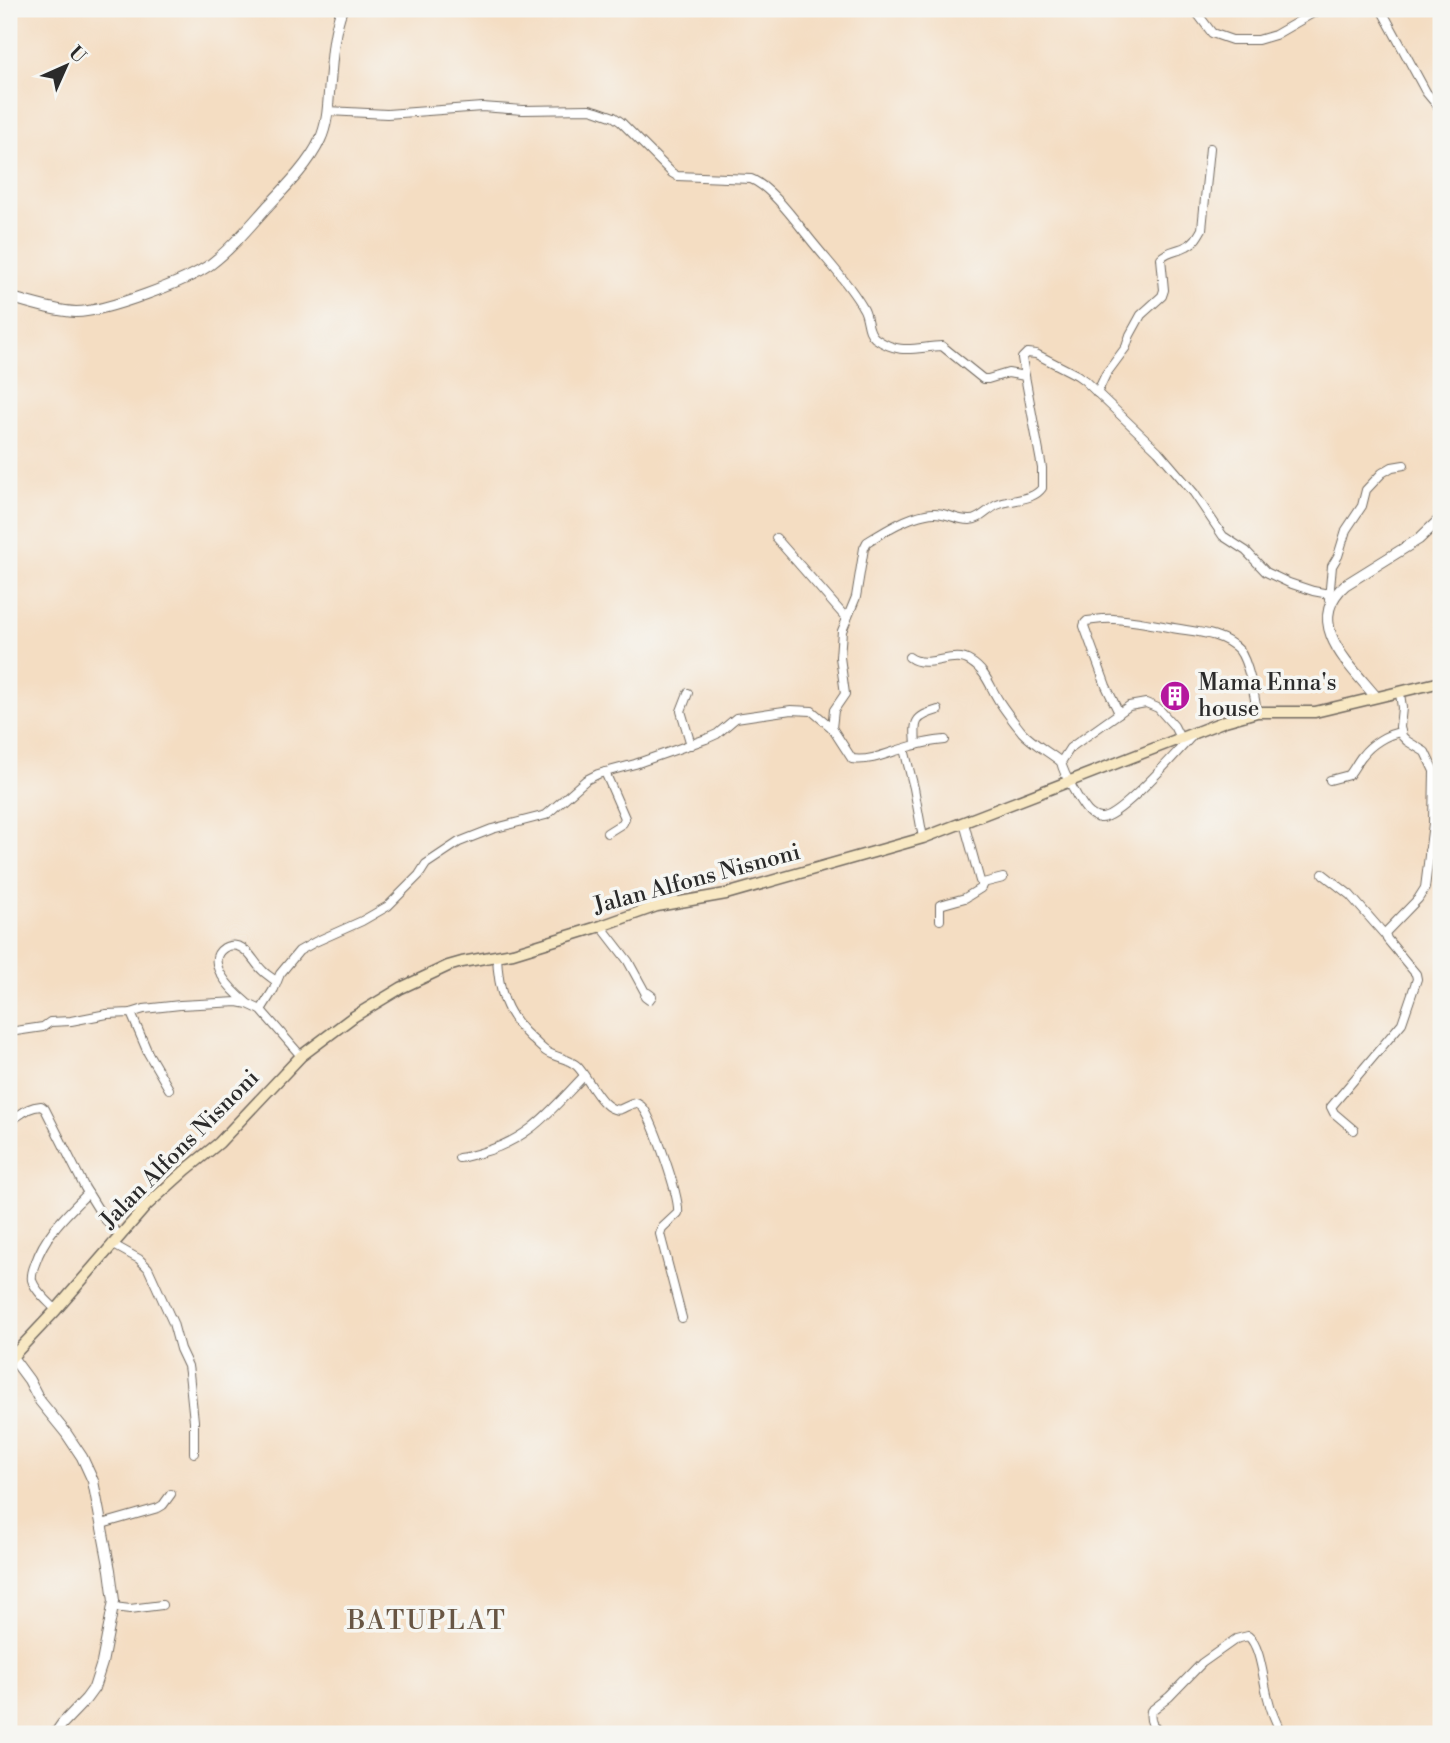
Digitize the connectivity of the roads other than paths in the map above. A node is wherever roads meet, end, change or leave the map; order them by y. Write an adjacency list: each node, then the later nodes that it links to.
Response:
1 (342, 9): 6 (street)
2 (1194, 9): 3 (street)
3 (1320, 9)
4 (1381, 9): 5 (street)
5 (1441, 110)
6 (328, 111): 8 (street); 9 (street)
7 (1210, 148): 10 (street)
8 (9, 297)
9 (1024, 376): 10 (street); 15 (street)
10 (1097, 393): 14 (street)
11 (1404, 464): 14 (street)
12 (1441, 518): 14 (street)
13 (776, 538): 15 (street)
14 (1329, 599): 20 (street)
15 (847, 619): 24 (street)
16 (909, 657): 32 (street)
17 (1441, 682): 19 (main road, Jalan Alfons Nisnoni)
18 (688, 693): 29 (street)
19 (1400, 693): 20 (main road, Jalan Alfons Nisnoni); 26 (street)
20 (1376, 697): 22 (main road, Jalan Alfons Nisnoni)
21 (938, 710): 30 (street)
22 (1257, 712): 23 (street); 25 (main road, Jalan Alfons Nisnoni)
23 (1119, 713): 27 (street); 32 (street)
24 (832, 727): 29 (street); 31 (street)
25 (1197, 731): 27 (main road, Jalan Alfons Nisnoni); 35 (street)
26 (1401, 732): 34 (street); 39 (street)
27 (1180, 738): 35 (main road, Jalan Alfons Nisnoni)
28 (945, 740): 30 (street)
29 (691, 745): 33 (street)
30 (916, 745): 31 (street)
31 (904, 749): 38 (street)
32 (1061, 762): 35 (street)
33 (606, 772): 37 (street); 48 (street)
34 (1330, 780)
35 (1068, 781): 36 (main road, Jalan Alfons Nisnoni)
36 (964, 823): 38 (main road, Jalan Alfons Nisnoni); 43 (street)
37 (607, 833)
38 (923, 838): 45 (main road, Jalan Alfons Nisnoni)
39 (1429, 851): 40 (street); 46 (street)
40 (1441, 851)
41 (1323, 874): 46 (street)
42 (1003, 878): 43 (street)
43 (983, 883): 44 (street)
44 (940, 920)
45 (601, 926): 47 (main road, Jalan Alfons Nisnoni); 49 (street)
46 (1385, 935): 58 (street)
47 (497, 955): 54 (main road, Jalan Alfons Nisnoni); 55 (street)
48 (276, 981): 50 (street); 51 (street)
49 (646, 994)
50 (248, 1004): 51 (street); 52 (street)
51 (261, 1010): 54 (street)
52 (131, 1013): 53 (street); 56 (street)
53 (9, 1032)
54 (302, 1056): 61 (main road, Jalan Alfons Nisnoni)
55 (584, 1076): 59 (street); 63 (street)
56 (169, 1089)
57 (9, 1121): 60 (street)
58 (1354, 1130)
59 (459, 1158)
60 (88, 1193): 61 (street); 62 (street)
61 (116, 1240): 62 (main road, Jalan Alfons Nisnoni); 65 (street)
62 (56, 1310): 64 (main road, Jalan Alfons Nisnoni)
63 (682, 1318)
64 (11, 1358): 67 (street)
65 (194, 1453)
66 (171, 1494): 67 (street)
67 (102, 1524): 69 (street)
68 (162, 1605): 69 (street)
69 (114, 1607): 70 (street)
70 (55, 1734)
71 (1161, 1734): 72 (street)
72 (1282, 1734)

